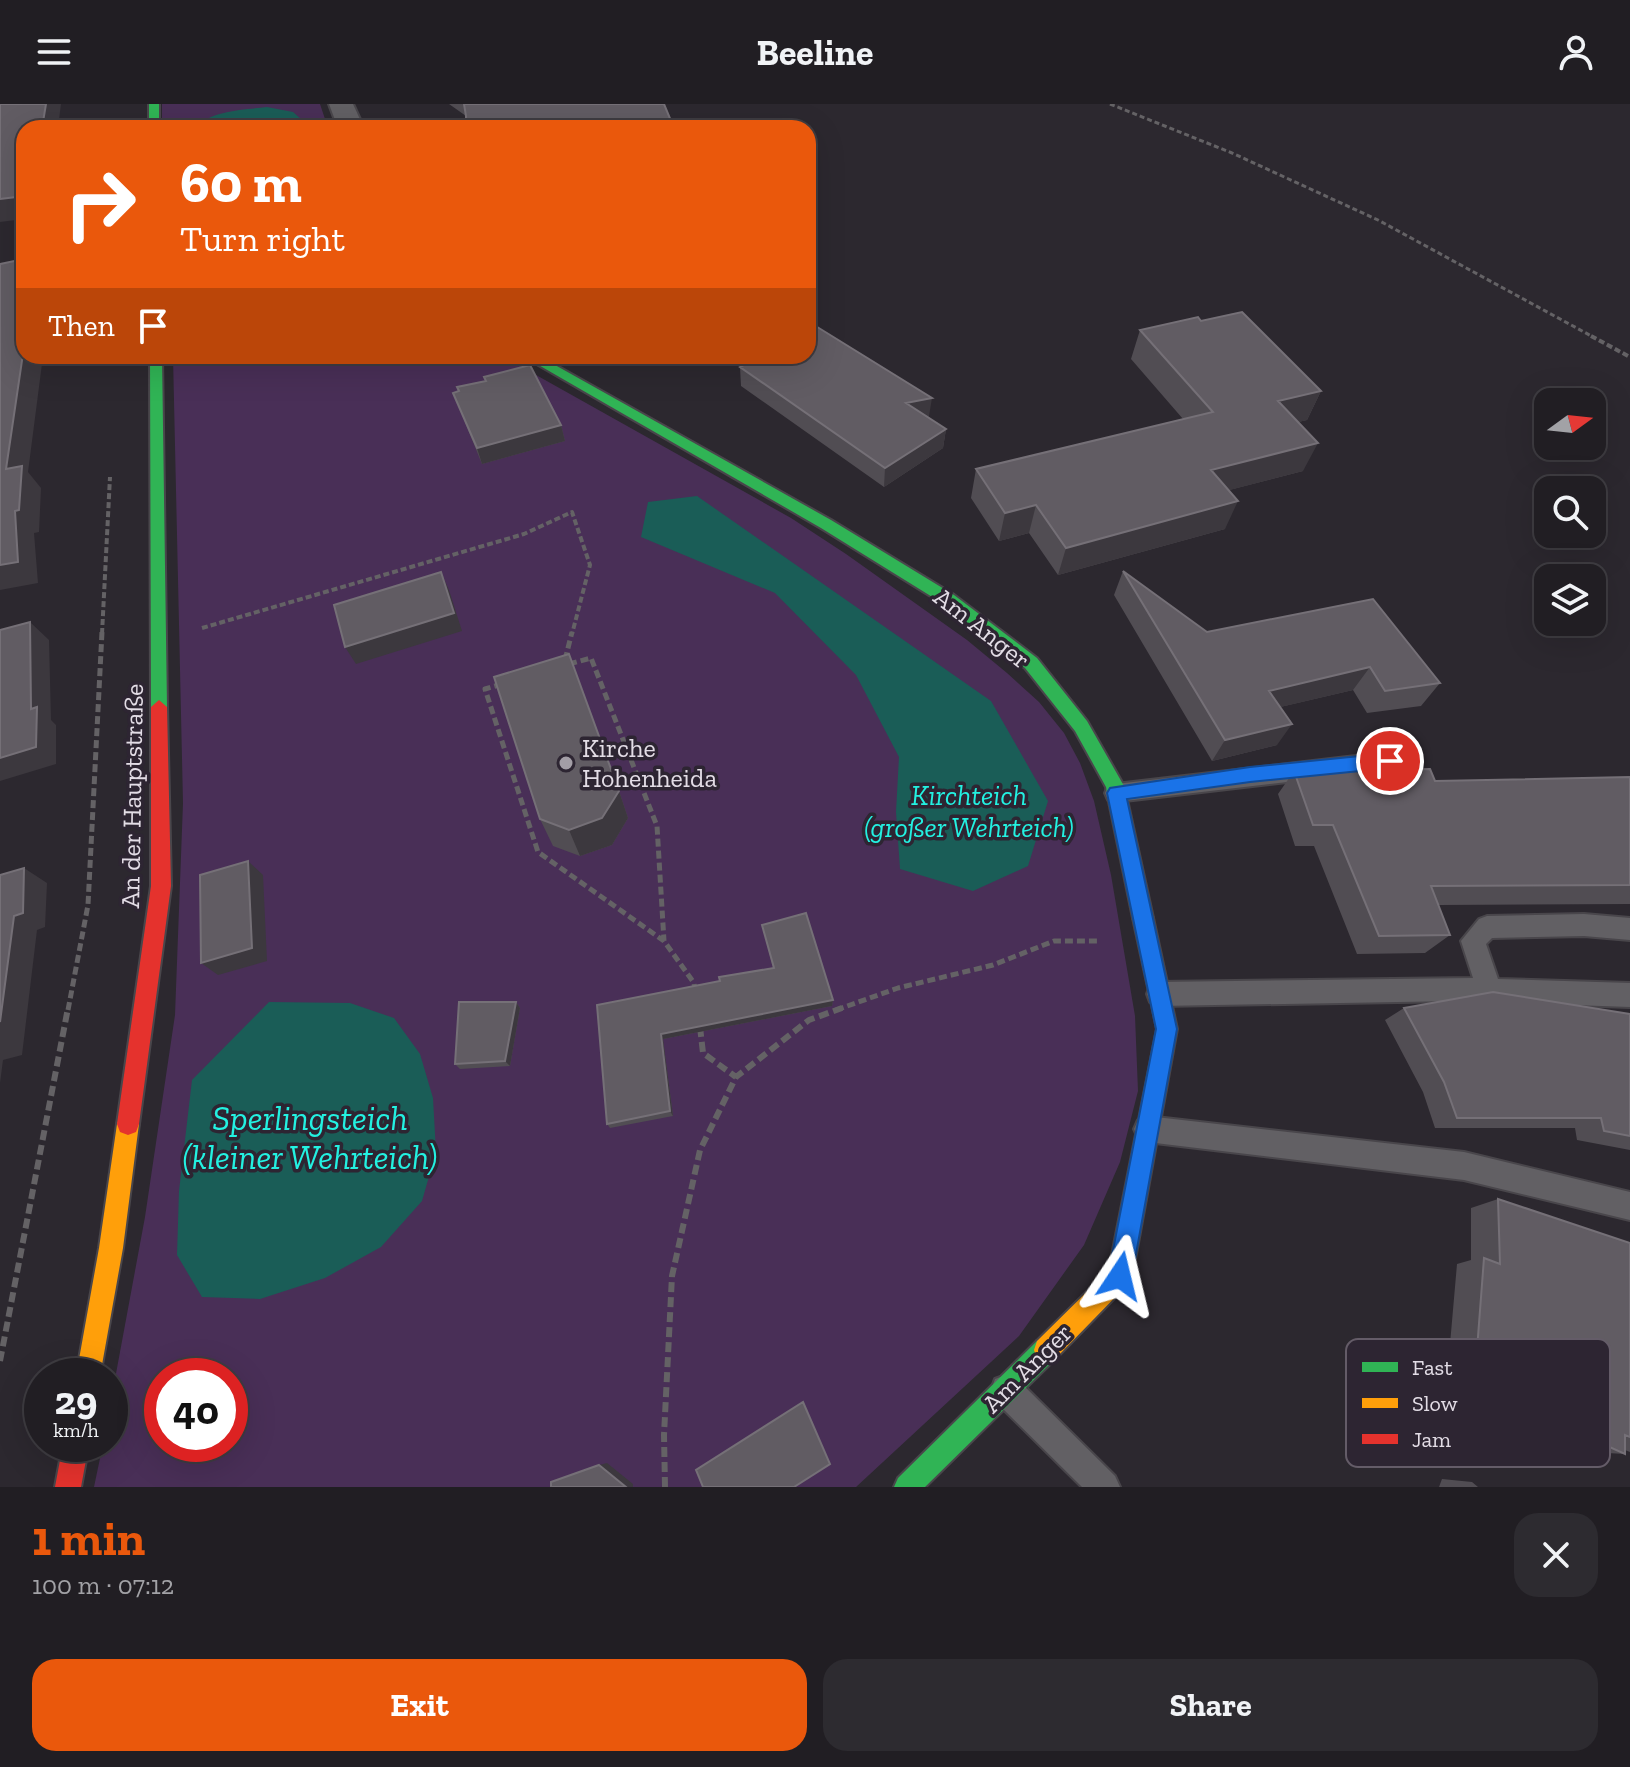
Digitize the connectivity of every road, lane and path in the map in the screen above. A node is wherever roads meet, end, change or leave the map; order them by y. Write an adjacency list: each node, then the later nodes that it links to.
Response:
1 (1110, 104): 2 (path)
2 (1630, 357)
3 (156, 364): 6 (street, An der Hauptstraße)
4 (543, 364): 9 (street, Am Anger)
5 (111, 467): 22 (path)
6 (159, 640): 12 (path); 21 (street, An der Hauptstraße)
7 (511, 681): 12 (path)
8 (1390, 761): 9 (lane)
9 (1116, 793): 11 (street, Am Anger)
10 (1630, 929): 13 (lane)
11 (1148, 939): 14 (street, Am Anger); 18 (path)
12 (664, 941): 16 (path)
13 (1489, 990): 14 (lane); 15 (lane)
14 (1159, 994): 19 (street, Am Anger)
15 (1630, 995)
16 (696, 997)
17 (700, 1025): 18 (path)
18 (736, 1077): 26 (path)
19 (1147, 1129): 20 (lane); 23 (street, Am Anger)
20 (1630, 1206)
21 (91, 1358)
22 (0, 1361)
23 (1005, 1390): 27 (street, Am Anger); 28 (lane)
24 (73, 1462): 25 (street)
25 (68, 1487)
26 (665, 1487)
27 (907, 1487)
28 (1104, 1487)

